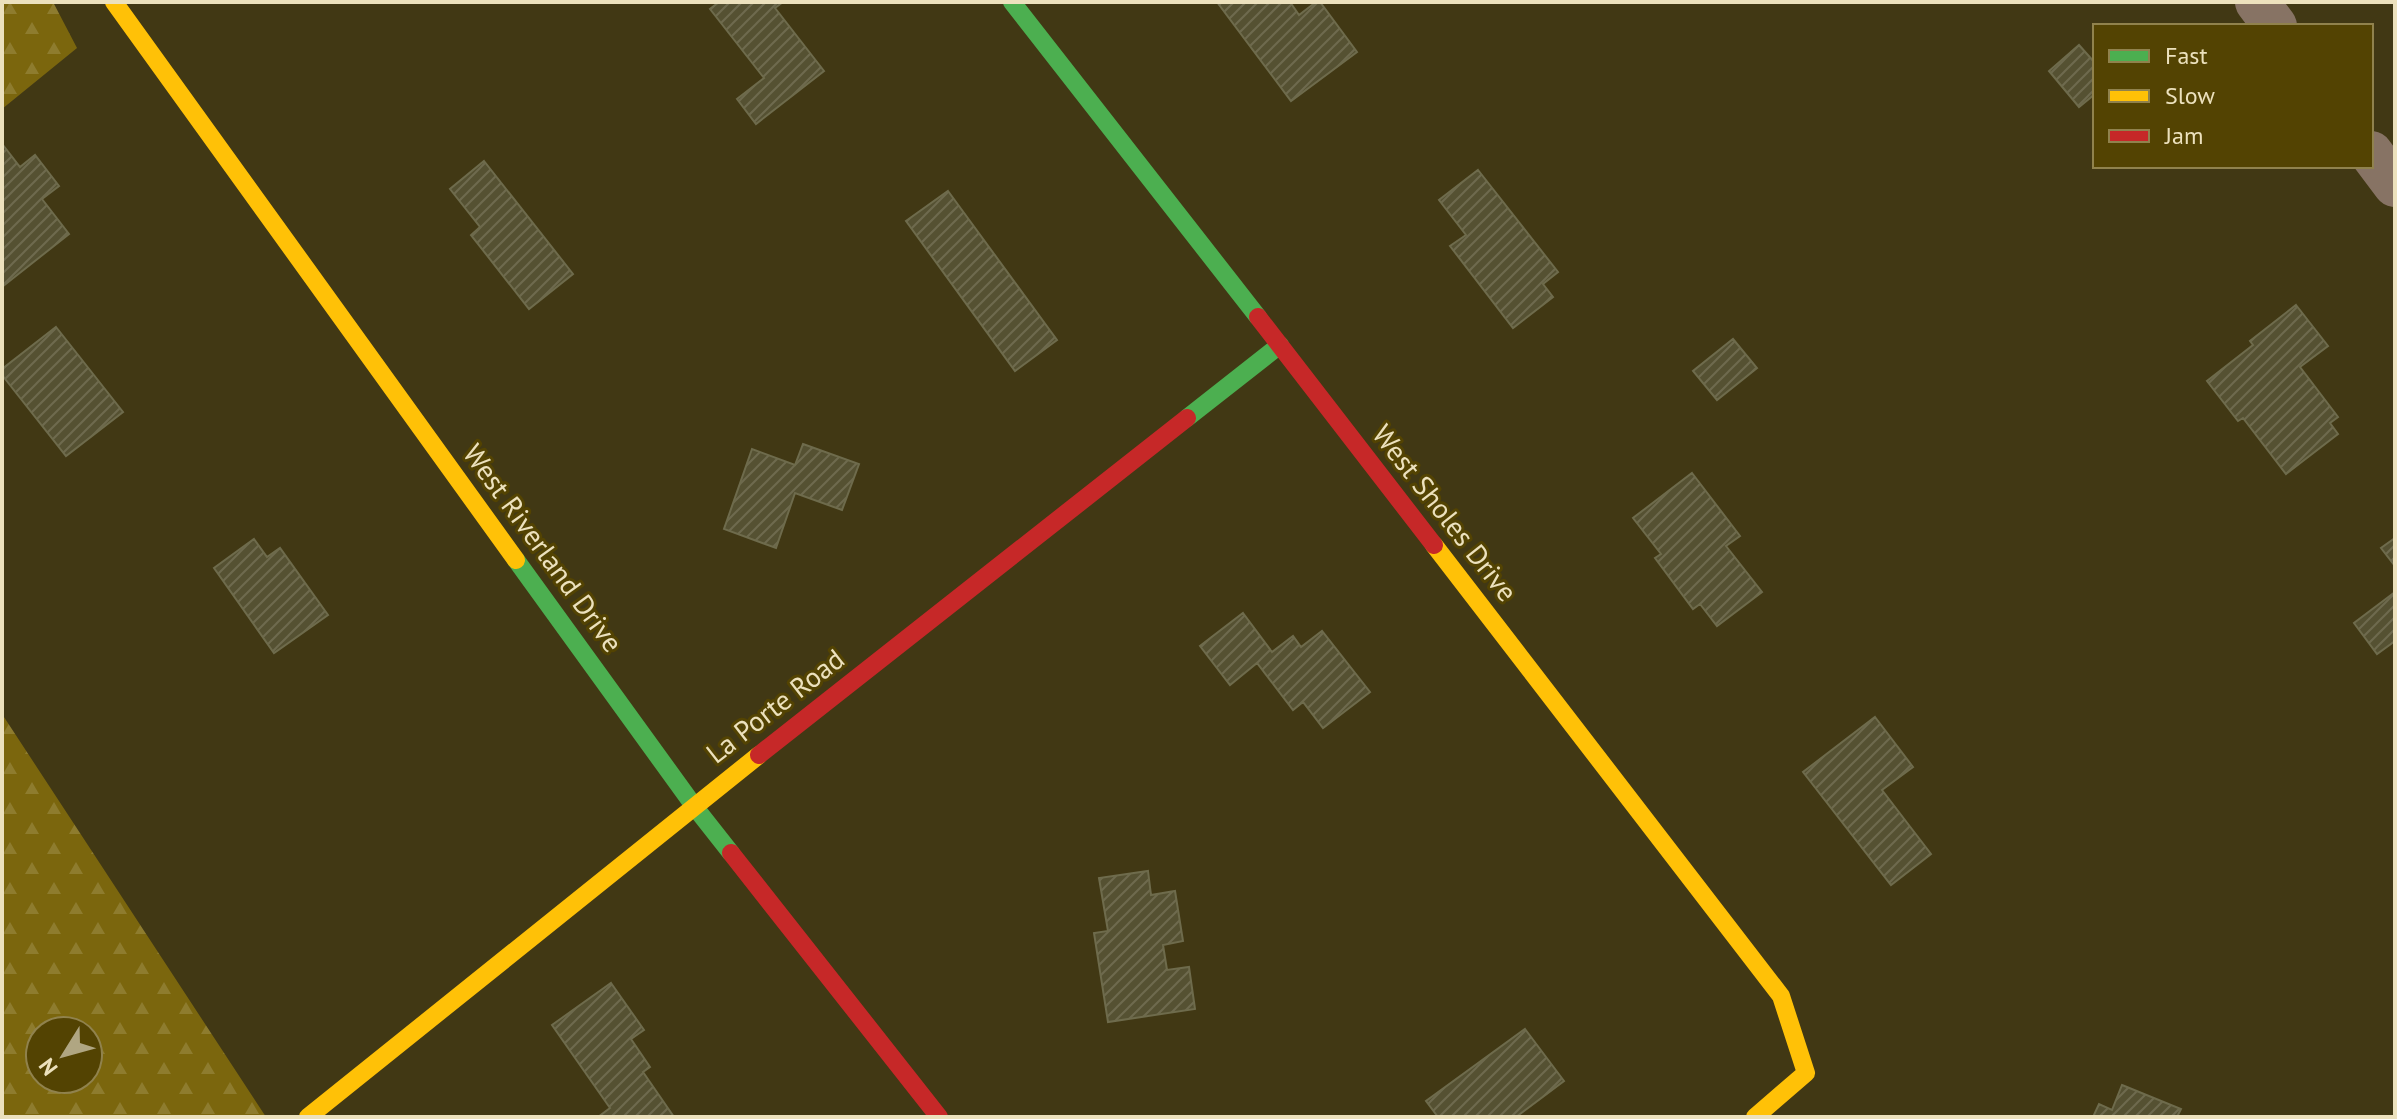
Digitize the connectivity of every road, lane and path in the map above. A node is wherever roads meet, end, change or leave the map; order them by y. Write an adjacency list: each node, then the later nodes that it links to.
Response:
1 (114, 2): 8 (street, West Riverland Drive)
2 (1012, 2): 7 (street, West Sholes Drive)
3 (2257, 2): 4 (street)
4 (2274, 24)
5 (2373, 156): 6 (street)
6 (2395, 185)
7 (1280, 345): 8 (street, La Porte Road); 11 (street, West Sholes Drive)
8 (694, 806): 9 (street, La Porte Road); 10 (street, West Riverland Drive)
9 (308, 1117)
10 (939, 1117)
11 (1755, 1117)

